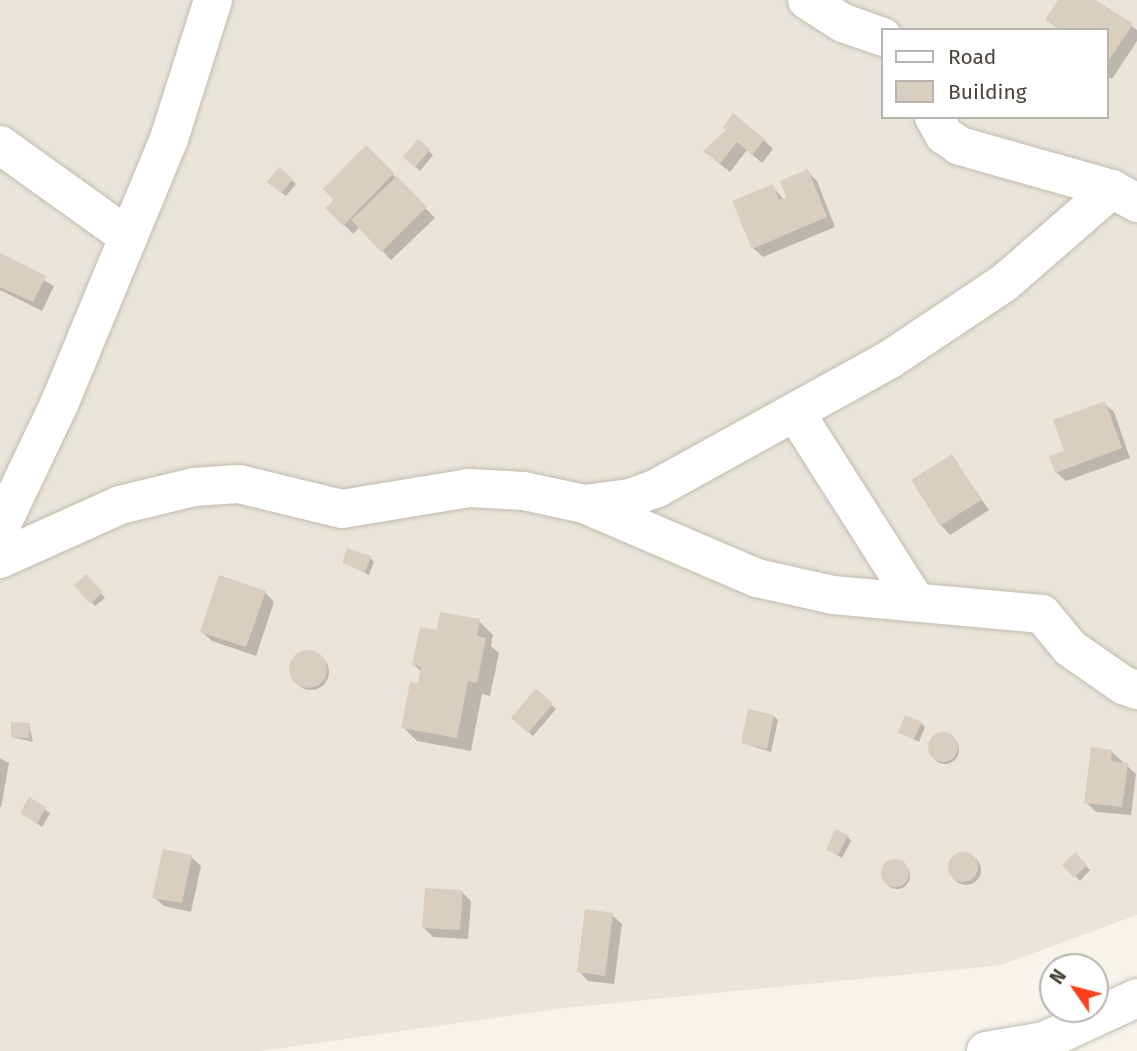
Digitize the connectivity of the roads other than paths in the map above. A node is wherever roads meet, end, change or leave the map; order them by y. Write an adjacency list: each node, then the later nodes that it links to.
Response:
1 (213, 0): 7 (street)
2 (807, 0): 3 (street)
3 (881, 36)
4 (935, 119): 6 (street)
5 (0, 145): 7 (street)
6 (1125, 196): 8 (street)
7 (127, 236): 10 (street)
8 (795, 412): 9 (street); 12 (street)
9 (584, 504): 11 (street); 12 (street)
10 (0, 528)
11 (0, 559)
12 (916, 602): 13 (street)
13 (1137, 690)
14 (1137, 998): 15 (street)
15 (986, 1051)

